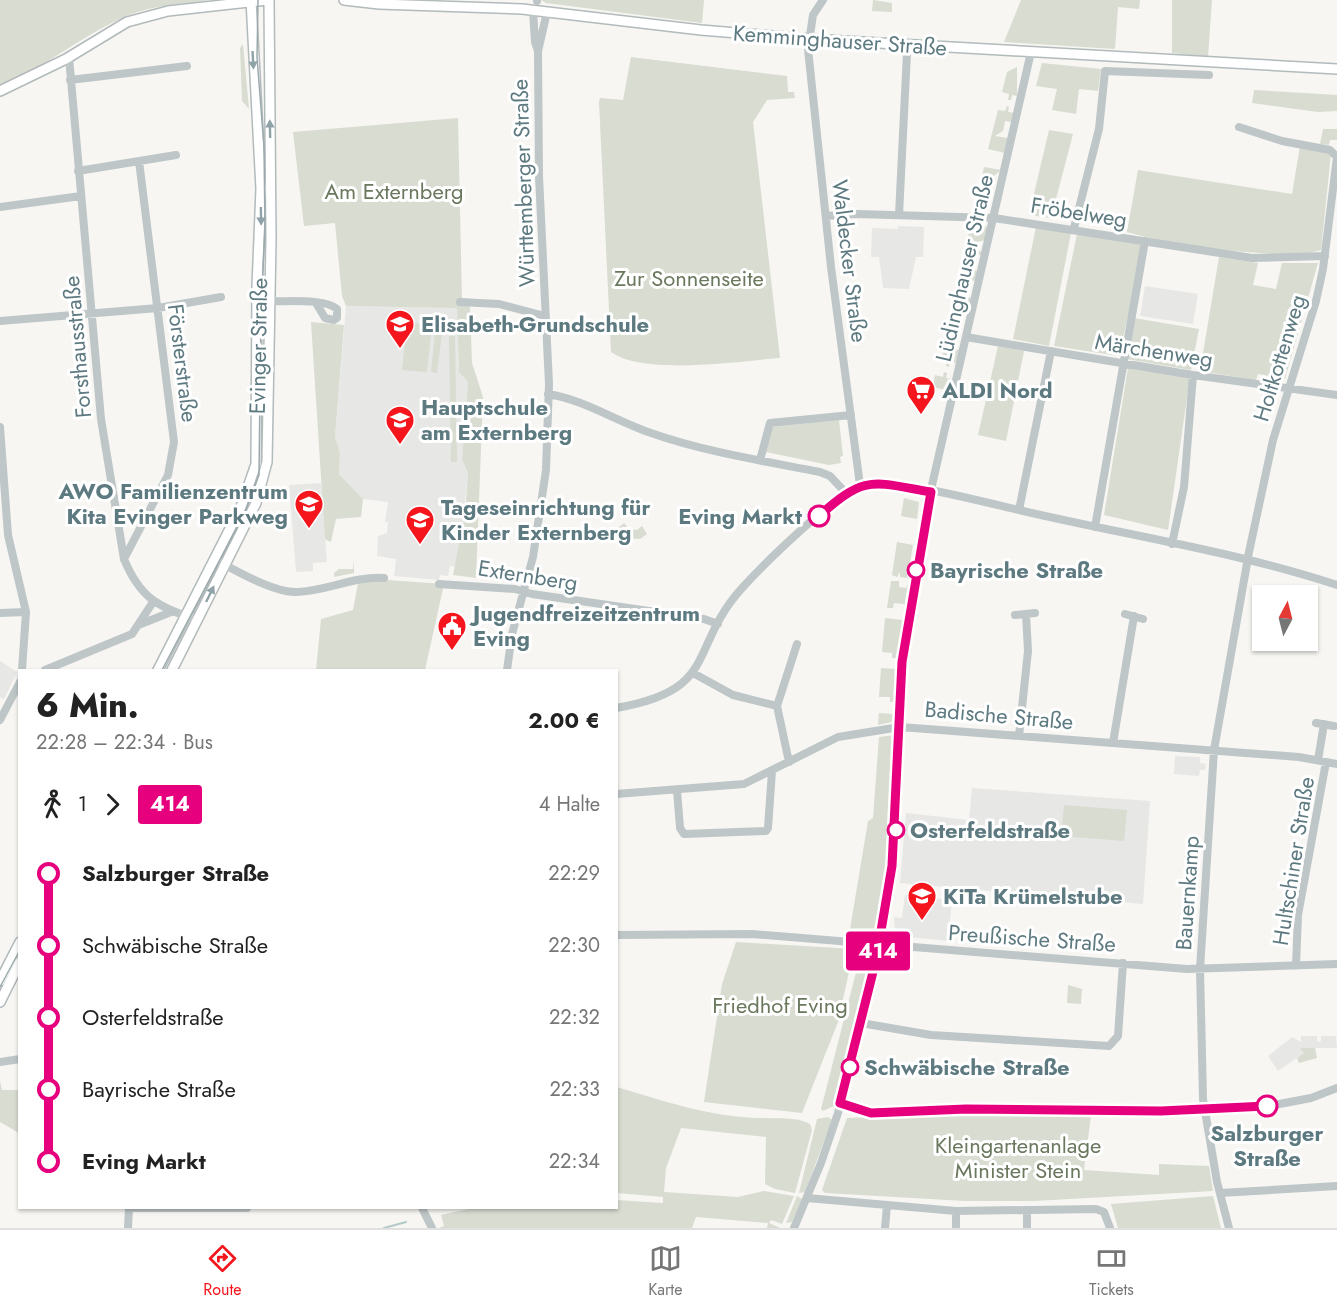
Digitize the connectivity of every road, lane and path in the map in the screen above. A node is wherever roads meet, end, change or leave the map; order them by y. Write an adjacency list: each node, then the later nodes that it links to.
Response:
1 (269, 0): 4 (main road); 31 (main road, Evinger Straße, one-way to 1)
2 (344, 0): 5 (main road, Kemminghauser Straße)
3 (823, 0): 7 (street, Waldecker Straße)
4 (251, 1): 11 (main road); 56 (main road, Evinger Straße, one-way to 56)
5 (536, 4): 6 (main road, Kemminghauser Straße); 8 (street, Württemberger Straße)
6 (547, 12): 7 (main road, Kemminghauser Straße); 8 (street, Württemberger Straße)
7 (809, 39): 9 (main road, Kemminghauser Straße); 25 (street, Waldecker Straße)
8 (538, 51): 36 (street, Württemberger Straße)
9 (1031, 52): 13 (main road, Kemminghauser Straße); 26 (street, Lüdinghauser Straße)
10 (907, 53): 24 (street)
11 (69, 57): 15 (street, Forsthausstraße); 16 (main road)
12 (187, 66): 15 (street)
13 (1337, 69)
14 (1209, 75): 27 (street)
15 (70, 80): 21 (street, Forsthausstraße)
16 (0, 90)
17 (1239, 127): 20 (street)
18 (176, 154): 19 (street)
19 (139, 161): 21 (street); 34 (street, Försterstraße)
20 (1337, 164): 29 (street, Holtkottenweg)
21 (78, 171): 22 (street, Forsthausstraße)
22 (81, 196): 23 (street); 35 (street, Forsthausstraße)
23 (0, 207)
24 (899, 215): 25 (street, Fröbelweg); 26 (street, Fröbelweg)
25 (825, 216): 45 (street, Waldecker Straße)
26 (993, 218): 27 (street, Fröbelweg); 38 (street, Lüdinghauser Straße)
27 (1074, 228): 28 (street, Fröbelweg)
28 (1145, 241): 29 (street, Fröbelweg); 40 (street)
29 (1325, 256): 42 (street, Holtkottenweg)
30 (221, 297): 34 (street)
31 (270, 301): 33 (street); 56 (main road, Evinger Straße)
32 (460, 302): 36 (street)
33 (316, 303)
34 (158, 308): 35 (street); 54 (street, Försterstraße)
35 (92, 312): 37 (street); 54 (street, Forsthausstraße)
36 (545, 316): 43 (street, Württemberger Straße)
37 (0, 321)
38 (966, 337): 39 (street, Märchenweg); 50 (street, Lüdinghauser Straße)
39 (1051, 351): 40 (street, Märchenweg); 51 (street)
40 (1122, 363): 41 (street, Märchenweg); 52 (street)
41 (1193, 375): 42 (street, Märchenweg); 53 (street)
42 (1288, 388): 44 (street, Märchenweg); 55 (street, Holtkottenweg)
43 (548, 394): 47 (street); 60 (street, Württemberger Straße)
44 (1337, 394)
45 (851, 415): 47 (street); 48 (street, Waldecker Straße)
46 (0, 427): 62 (street)
47 (760, 460): 49 (street)
48 (860, 486): 49 (street); 50 (street)
49 (845, 492): 72 (street)
50 (931, 492): 51 (street); 85 (street)
51 (1019, 510): 52 (street)
52 (1095, 527): 53 (street)
53 (1172, 544): 55 (street)
54 (124, 559): 61 (street, Forsthausstraße)
55 (1248, 561): 59 (street); 88 (street, Bauernkamp)
56 (220, 562): 57 (street); 69 (main road, Evinger Straße); 70 (main road, Evinger Straße, one-way to 56)
57 (384, 578)
58 (439, 584): 60 (street, Externberg)
59 (1337, 585)
60 (524, 592): 72 (street, Externberg); 78 (street, Württemberger Straße)
61 (153, 602): 63 (street, Forsthausstraße); 71 (street)
62 (26, 612): 64 (street); 74 (street)
63 (171, 612): 69 (street, Forsthausstraße); 71 (street)
64 (0, 613)
65 (1035, 613): 66 (street)
66 (1026, 614): 68 (street); 86 (street)
67 (1125, 614): 87 (street)
68 (1015, 615)
69 (186, 616): 70 (street, Forsthausstraße); 76 (main road, Evinger Straße)
70 (197, 620): 77 (main road, Evinger Straße)
71 (141, 624): 75 (street)
72 (718, 624): 79 (street)
73 (797, 644): 81 (street)
74 (22, 669)
75 (47, 669)
76 (160, 669)
77 (172, 669)
78 (507, 669)
79 (693, 673): 81 (street); 82 (street)
80 (18, 686): 83 (street)
81 (777, 706): 90 (street)
82 (618, 708)
83 (0, 720)
84 (1334, 726): 89 (street)
85 (900, 727): 86 (street, Badische Straße); 90 (street, Badische Straße); 96 (street)
86 (1019, 736): 87 (street, Badische Straße)
87 (1113, 743): 88 (street, Badische Straße)
88 (1214, 750): 89 (street, Badische Straße); 102 (street, Bauernkamp)
89 (1322, 761): 91 (street, Badische Straße); 101 (street, Hultschiner Straße)
90 (789, 762): 92 (street, Badische Straße)
91 (1337, 764)
92 (772, 771): 93 (street, Badische Straße); 93 (street)
93 (677, 790): 94 (street, Badische Straße)
94 (618, 794)
95 (618, 934): 96 (street, Preußische Straße)
96 (879, 944): 98 (street, Preußische Straße); 105 (street)
97 (18, 946): 103 (main road)
98 (1123, 963): 102 (street, Preußische Straße); 105 (street)
99 (1337, 964): 101 (street, Preußische Straße)
100 (18, 966): 104 (main road)
101 (1296, 966): 102 (street, Preußische Straße)
102 (1200, 969): 110 (street, Bauernkamp)
103 (0, 981)
104 (0, 1002)
105 (861, 1023): 109 (street)
106 (18, 1059): 107 (street)
107 (0, 1062)
108 (1337, 1088): 110 (street)
109 (840, 1103): 110 (street); 113 (street)
110 (1205, 1110): 112 (street, Bauernkamp)
111 (1337, 1186): 112 (street)
112 (1220, 1193): 126 (street, Bauernkamp)
113 (807, 1198): 114 (street); 121 (street)
114 (887, 1205): 118 (street); 122 (street)
115 (129, 1209): 119 (street)
116 (422, 1209): 120 (street)
117 (1027, 1210): 118 (street); 124 (street); 125 (street)
118 (956, 1211): 123 (street)
119 (128, 1228)
120 (432, 1228)
121 (794, 1228)
122 (885, 1228)
123 (956, 1228)
124 (1027, 1228)
125 (1110, 1228)
126 (1229, 1228)

